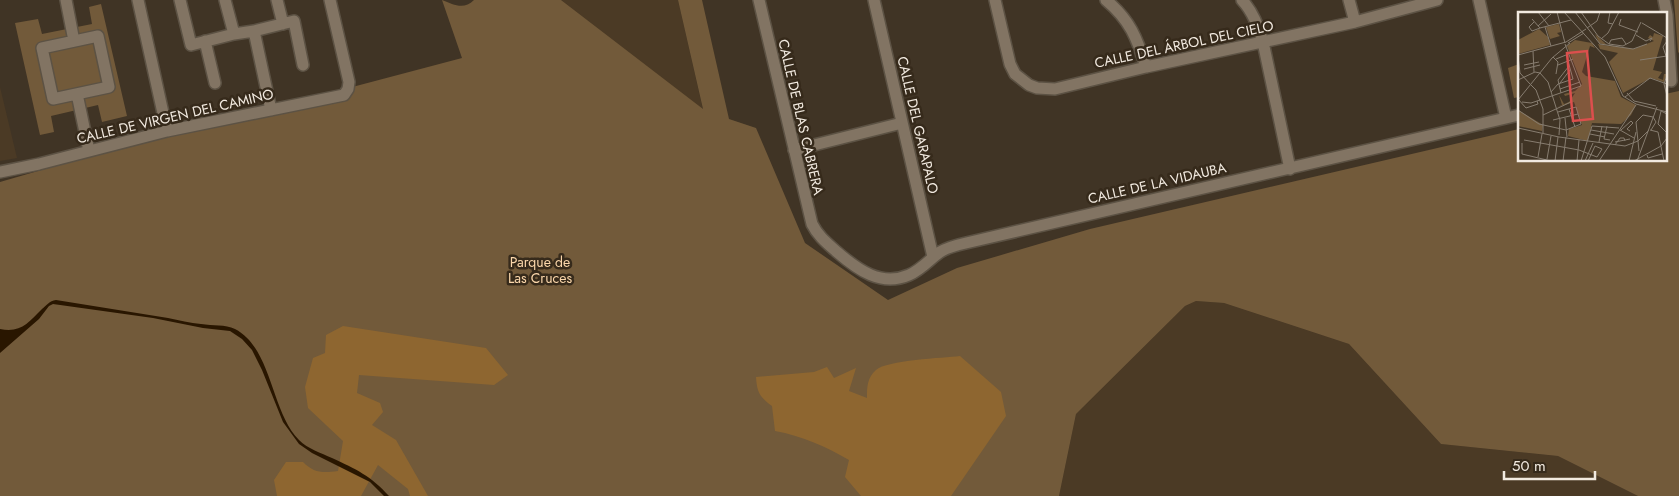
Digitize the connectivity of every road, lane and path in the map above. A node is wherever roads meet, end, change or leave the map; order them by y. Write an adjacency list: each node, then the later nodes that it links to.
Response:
1 (66, 0): 20 (street)
2 (138, 0): 32 (street)
3 (180, 0): 21 (street)
4 (226, 0): 19 (street)
5 (278, 0): 17 (street)
6 (330, 0): 28 (street, CALLE DE VIRGEN DEL CAMINO)
7 (759, 0): 33 (street, CALLE DE BLAS CABRERA)
8 (874, 0): 31 (street, CALLE DEL GARAPALO)
9 (995, 0): 24 (street, CALLE DEL ÁRBOL DEL CIELO)
10 (1106, 0): 24 (street)
11 (1242, 0): 22 (street)
12 (1349, 0): 16 (street)
13 (1437, 0): 16 (street, CALLE DEL ÁRBOL DEL CIELO)
14 (1479, 0): 30 (street)
15 (1664, 0): 25 (street)
16 (1355, 22): 22 (street, CALLE DEL ÁRBOL DEL CIELO)
17 (283, 24): 18 (street); 23 (street)
18 (254, 31): 19 (street); 28 (street)
19 (234, 34): 21 (street)
20 (74, 41): 27 (street); 27 (street)
21 (205, 41): 26 (street)
22 (1263, 42): 24 (street, CALLE DEL ÁRBOL DEL CIELO); 35 (street)
23 (303, 65)
24 (1146, 67)
25 (1672, 80)
26 (215, 83)
27 (77, 94): 34 (street)
28 (271, 110): 32 (street, CALLE DE VIRGEN DEL CAMINO)
29 (1518, 115): 30 (street, CALLE DE LA VIDAUBA)
30 (1506, 118): 35 (street, CALLE DE LA VIDAUBA)
31 (902, 124): 33 (street); 38 (street, CALLE DEL GARAPALO)
32 (167, 131): 34 (street, CALLE DE VIRGEN DEL CAMINO)
33 (794, 150): 37 (street, CALLE DE BLAS CABRERA)
34 (89, 151): 36 (street, CALLE DE VIRGEN DEL CAMINO)
35 (1290, 169): 38 (street, CALLE DE LA VIDAUBA)
36 (0, 172)
37 (821, 238): 38 (street, CALLE DE LA VIDAUBA)
38 (933, 257)

